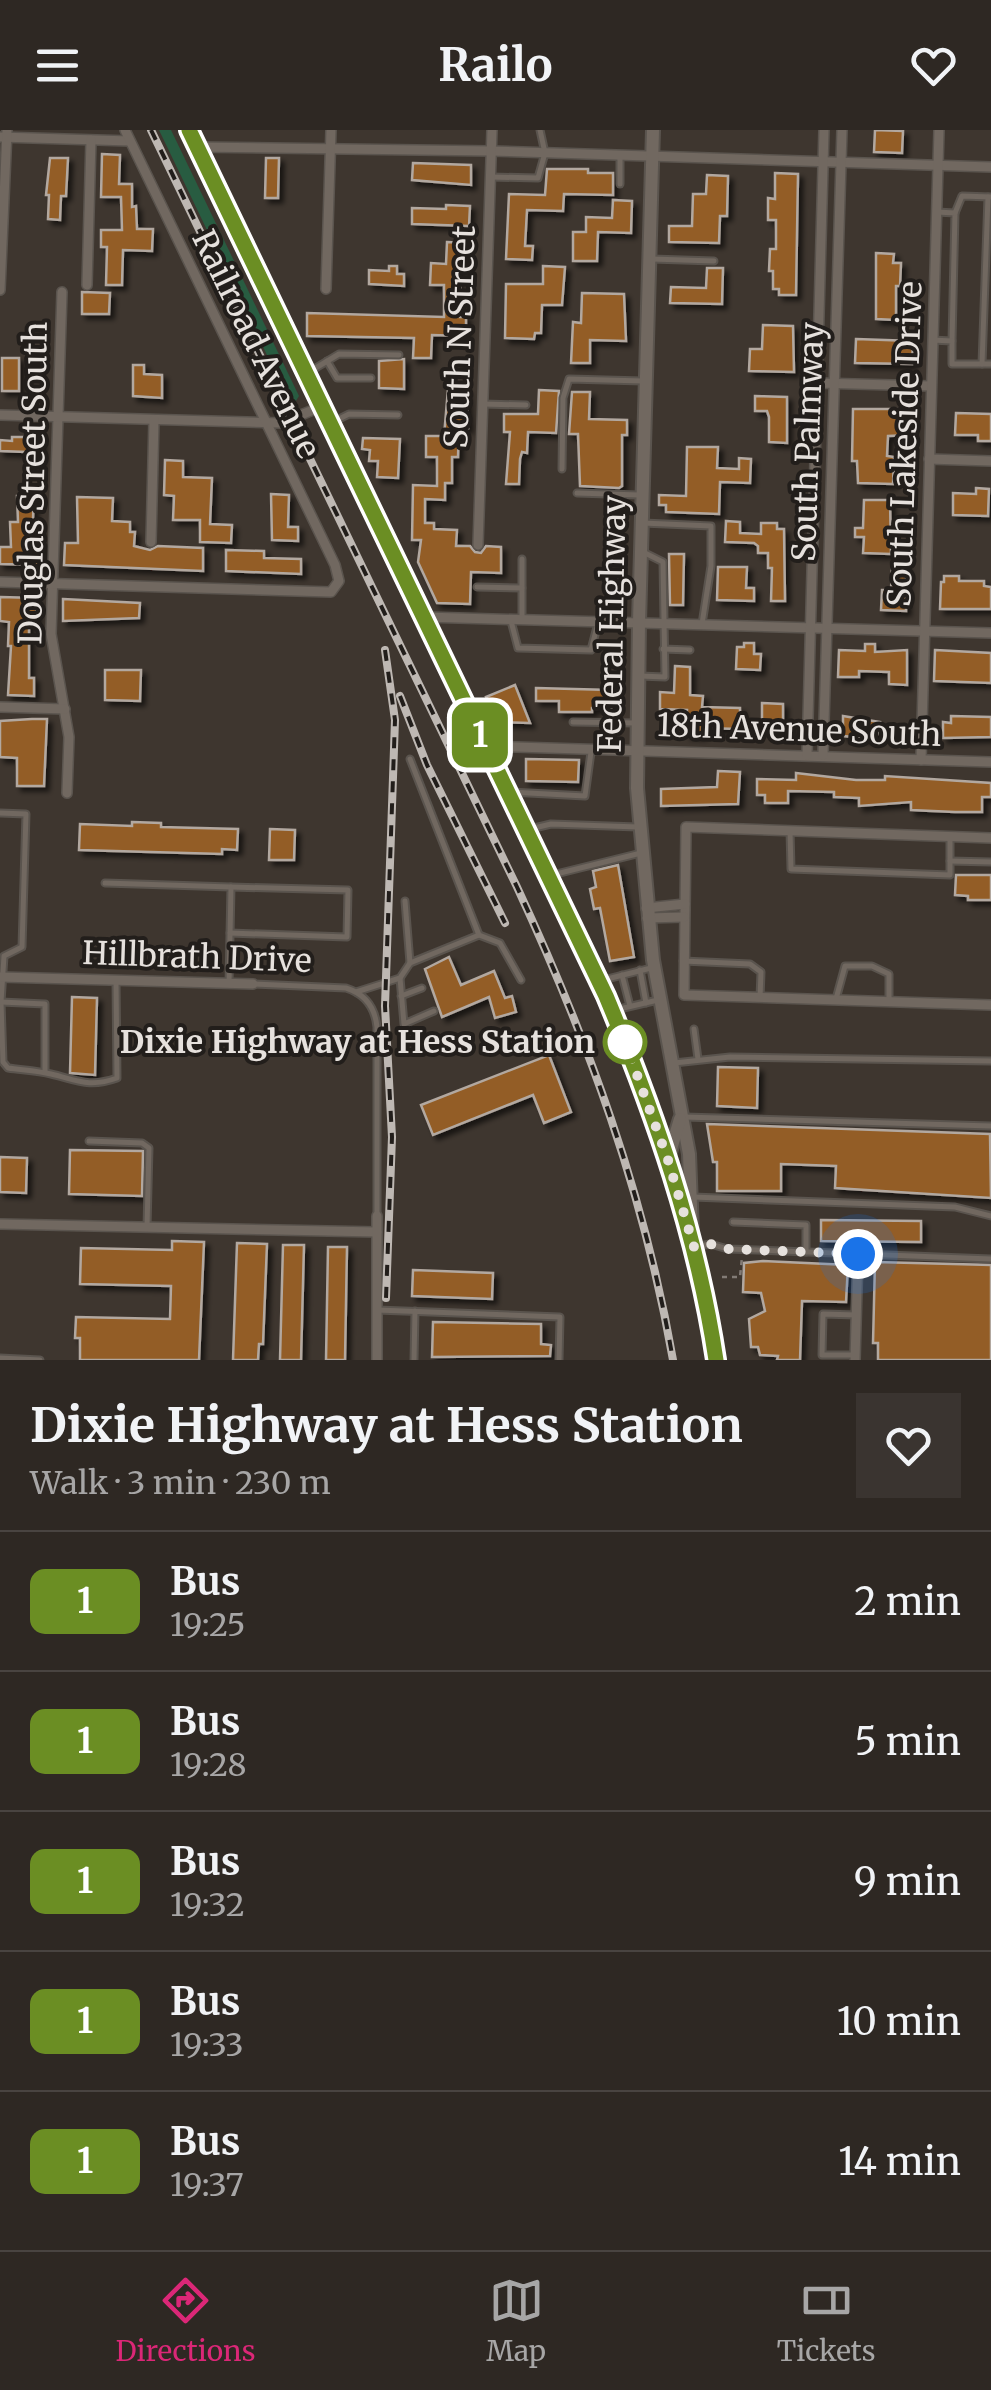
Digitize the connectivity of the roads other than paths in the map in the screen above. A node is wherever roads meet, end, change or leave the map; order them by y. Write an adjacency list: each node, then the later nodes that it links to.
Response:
1 (124, 130): 12 (street, Railroad Avenue)
2 (188, 130): 13 (main road)
3 (331, 130): 14 (street)
4 (492, 130): 15 (street, South N Street)
5 (540, 130): 16 (lane)
6 (653, 130): 18 (main road, Federal Highway)
7 (824, 130): 19 (street, South Palmway)
8 (842, 130): 20 (street, South Palmway)
9 (939, 130): 21 (street, South Lakeside Drive)
10 (4, 135): 11 (street); 32 (street)
11 (91, 140): 12 (street); 30 (street)
12 (130, 141): 53 (street, Railroad Avenue)
13 (196, 146): 14 (street); 40 (main road)
14 (331, 148): 15 (street); 31 (street)
15 (491, 151): 16 (street); 23 (street, South N Street)
16 (545, 153): 17 (street); 23 (lane)
17 (620, 156): 18 (street); 24 (lane)
18 (652, 158): 19 (street); 28 (main road, Federal Highway)
19 (824, 162): 20 (street); 43 (street, South Palmway)
20 (842, 163): 21 (street); 44 (street, South Palmway)
21 (938, 166): 22 (street); 26 (street, South Lakeside Drive)
22 (991, 168)
23 (490, 178): 46 (street, South N Street)
24 (620, 184)
25 (989, 197): 27 (lane); 38 (lane)
26 (936, 212): 27 (lane); 34 (street, South Lakeside Drive)
27 (955, 212): 35 (lane)
28 (650, 258): 29 (lane); 42 (main road, Federal Highway)
29 (714, 261)
30 (87, 285)
31 (326, 289)
32 (0, 290)
33 (62, 292): 51 (street, Douglas Street South)
34 (932, 340): 35 (lane); 45 (street, South Lakeside Drive)
35 (952, 341): 38 (lane)
36 (399, 355): 37 (lane)
37 (326, 361): 40 (lane); 41 (lane)
38 (982, 364): 39 (lane)
39 (991, 364)
40 (306, 373): 48 (main road)
41 (371, 378)
42 (646, 381): 57 (lane); 59 (main road, Federal Highway)
43 (817, 383): 44 (street); 76 (street, South Palmway)
44 (836, 384): 45 (street); 77 (street, South Palmway)
45 (931, 386): 55 (street, South Lakeside Drive)
46 (483, 404): 47 (lane); 62 (street, South N Street)
47 (526, 404)
48 (322, 406): 53 (street); 54 (main road)
49 (0, 415): 51 (street)
50 (398, 415): 54 (lane)
51 (58, 417): 52 (street); 66 (street, Douglas Street South)
52 (154, 420): 53 (street); 61 (street)
53 (266, 423): 66 (street, Railroad Avenue)
54 (331, 424): 69 (main road)
55 (929, 460): 56 (street); 78 (street, South Lakeside Drive)
56 (991, 461)
57 (562, 469)
58 (577, 493): 59 (lane)
59 (642, 495): 60 (main road, Federal Highway)
60 (642, 523): 63 (main road, Federal Highway); 75 (lane)
61 (150, 542)
62 (478, 545)
63 (641, 551): 73 (main road, Federal Highway); 74 (lane)
64 (522, 559): 68 (lane)
65 (0, 582): 66 (street)
66 (53, 584): 84 (street, Douglas Street South)
67 (478, 587): 68 (lane)
68 (522, 588): 71 (lane)
69 (424, 617): 70 (street); 87 (main road)
70 (510, 618): 71 (street); 72 (lane)
71 (522, 618): 72 (street)
72 (598, 620): 73 (street)
73 (638, 622): 74 (street); 82 (main road, Federal Highway)
74 (662, 622): 75 (street); 80 (lane)
75 (702, 624): 76 (street)
76 (811, 626): 77 (street); 90 (street, South Palmway)
77 (827, 627): 78 (street); 91 (street, South Palmway)
78 (924, 631): 79 (street); 93 (street, South Lakeside Drive)
79 (991, 633)
80 (663, 650): 81 (lane); 82 (lane)
81 (690, 650)
82 (638, 676): 86 (main road, Federal Highway)
83 (0, 707): 84 (street)
84 (64, 709): 96 (street, Douglas Street South)
85 (573, 722): 86 (lane)
86 (636, 723): 89 (main road, Federal Highway)
87 (486, 746): 88 (street, 18th Avenue South); 95 (main road)
88 (592, 749): 89 (street, 18th Avenue South); 95 (lane)
89 (636, 750): 90 (street, 18th Avenue South); 98 (main road, Federal Highway)
90 (807, 755): 91 (street, 18th Avenue South)
91 (822, 756): 93 (street, 18th Avenue South)
92 (410, 759): 114 (lane)
93 (921, 760): 94 (street, 18th Avenue South)
94 (991, 762)
95 (508, 792): 99 (main road)
96 (67, 793)
97 (0, 813): 119 (lane)
98 (639, 827): 99 (lane); 103 (main road, Federal Highway)
99 (527, 830): 106 (main road)
100 (790, 831): 101 (street); 104 (lane); 110 (street)
101 (950, 836): 102 (street); 104 (lane)
102 (991, 838)
103 (641, 853): 106 (lane); 111 (main road, Federal Highway)
104 (950, 861): 105 (lane)
105 (991, 862)
106 (549, 876): 123 (main road)
107 (104, 884): 108 (lane)
108 (231, 887): 113 (lane); 113 (lane)
109 (405, 901): 116 (lane)
110 (685, 904): 111 (street); 112 (street)
111 (647, 913): 112 (street); 117 (main road, Federal Highway)
112 (684, 917): 115 (street)
113 (230, 933): 124 (lane)
114 (478, 936): 116 (lane); 122 (lane)
115 (683, 962): 129 (lane); 129 (street)
116 (410, 963): 120 (lane)
117 (647, 969): 118 (lane); 132 (main road, Federal Highway)
118 (622, 975): 123 (lane); 135 (lane)
119 (2, 977): 121 (street, Hillbrath Drive); 131 (lane)
120 (400, 978): 127 (lane); 128 (lane)
121 (116, 980): 124 (street, Hillbrath Drive); 142 (lane)
122 (520, 980)
123 (599, 981): 136 (main road)
124 (228, 983): 125 (street, Hillbrath Drive)
125 (253, 984): 127 (lane, Hillbrath Drive)
126 (422, 988): 128 (lane)
127 (356, 992): 148 (lane, Hillbrath Drive)
128 (401, 996): 137 (lane)
129 (760, 998): 130 (street)
130 (835, 1000): 133 (street); 133 (lane)
131 (2, 1002): 142 (lane); 142 (lane)
132 (652, 1002): 135 (lane); 141 (main road, Federal Highway)
133 (889, 1002): 134 (street)
134 (991, 1005)
135 (630, 1007): 136 (lane)
136 (612, 1010): 146 (main road)
137 (434, 1011)
138 (694, 1029): 139 (lane)
139 (698, 1060): 140 (lane); 141 (lane)
140 (991, 1061)
141 (670, 1064): 143 (main road, Federal Highway)
142 (45, 1073)
143 (681, 1117): 144 (lane); 146 (main road, Federal Highway); 147 (main road, Federal Highway)
144 (991, 1126)
145 (89, 1141): 152 (lane)
146 (668, 1160): 154 (main road)
147 (692, 1197): 149 (lane); 154 (main road, Federal Highway)
148 (377, 1216): 153 (street)
149 (991, 1216)
150 (734, 1222): 155 (lane)
151 (0, 1224): 152 (street)
152 (148, 1227): 153 (street)
153 (377, 1232): 158 (street)
154 (693, 1243): 155 (lane); 167 (main road)
155 (806, 1252): 156 (lane)
156 (858, 1254): 157 (lane); 160 (street)
157 (991, 1259)
158 (377, 1310): 159 (lane); 164 (street)
159 (415, 1312): 165 (lane); 166 (lane)
160 (856, 1315): 162 (street); 162 (lane)
161 (0, 1358): 163 (lane)
162 (855, 1358)
163 (40, 1360)
164 (377, 1360)
165 (414, 1360)
166 (559, 1360)
167 (716, 1360)

